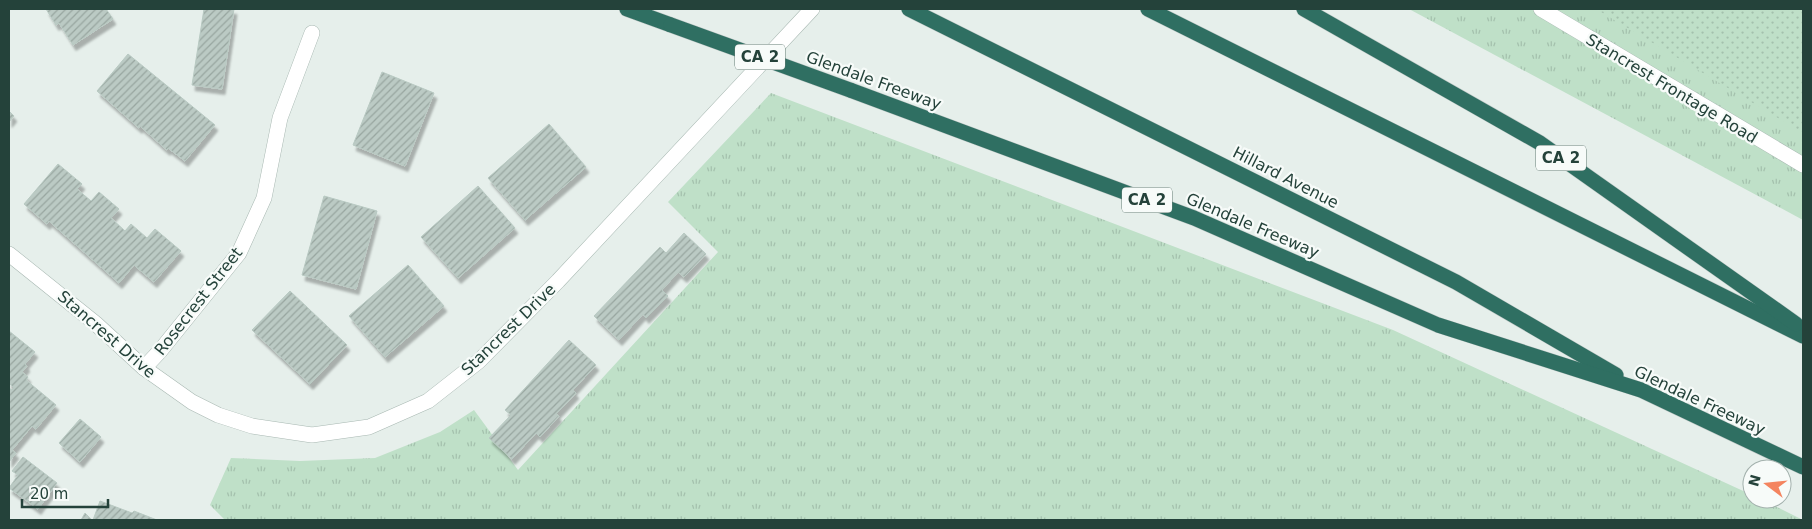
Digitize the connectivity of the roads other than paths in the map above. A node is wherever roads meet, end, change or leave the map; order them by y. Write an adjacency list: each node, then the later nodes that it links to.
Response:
1 (627, 9): 13 (highway, Glendale Freeway / CA 2, bridge)
2 (812, 9): 12 (street, Stancrest Drive)
3 (1148, 9): 11 (highway)
4 (1304, 9): 10 (highway, CA 2)
5 (1541, 9): 8 (street, Stancrest Frontage Road)
6 (914, 11): 13 (highway, Hillard Avenue)
7 (312, 33): 12 (street, Rosecrest Street)
8 (1803, 165)
9 (9, 254): 12 (street, Stancrest Drive)
10 (1803, 330)
11 (1803, 336)
12 (144, 368)
13 (1641, 390): 14 (highway, Glendale Freeway / CA 2)
14 (1803, 467)

